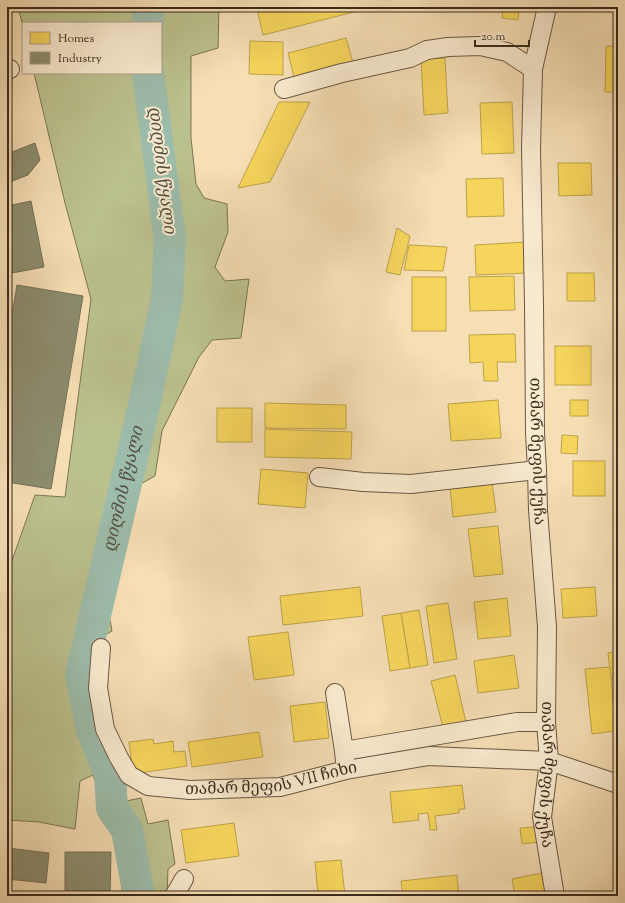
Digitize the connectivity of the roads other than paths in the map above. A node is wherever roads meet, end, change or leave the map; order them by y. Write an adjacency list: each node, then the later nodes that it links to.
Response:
1 (547, 7): 2 (street, თამარ მეფის ქუჩა)
2 (533, 69): 3 (street); 4 (street, თამარ მეფის ქუჩა)
3 (284, 89)
4 (537, 470): 5 (street); 8 (street, თამარ მეფის ქუჩა)
5 (319, 477)
6 (101, 648): 11 (street, თამარ მეფის VII ჩიხი)
7 (335, 693): 9 (street)
8 (546, 722): 9 (street); 10 (street, თამარ მეფის ქუჩა)
9 (344, 751): 11 (street)
10 (549, 761): 11 (street, თამარ მეფის VII ჩიხი); 12 (street, თამარ მეფის VII ჩიხი); 15 (street, თამარ მეფის ქუჩა)
11 (346, 770)
12 (618, 784)
13 (184, 879): 14 (street)
14 (174, 896)
15 (555, 896)

